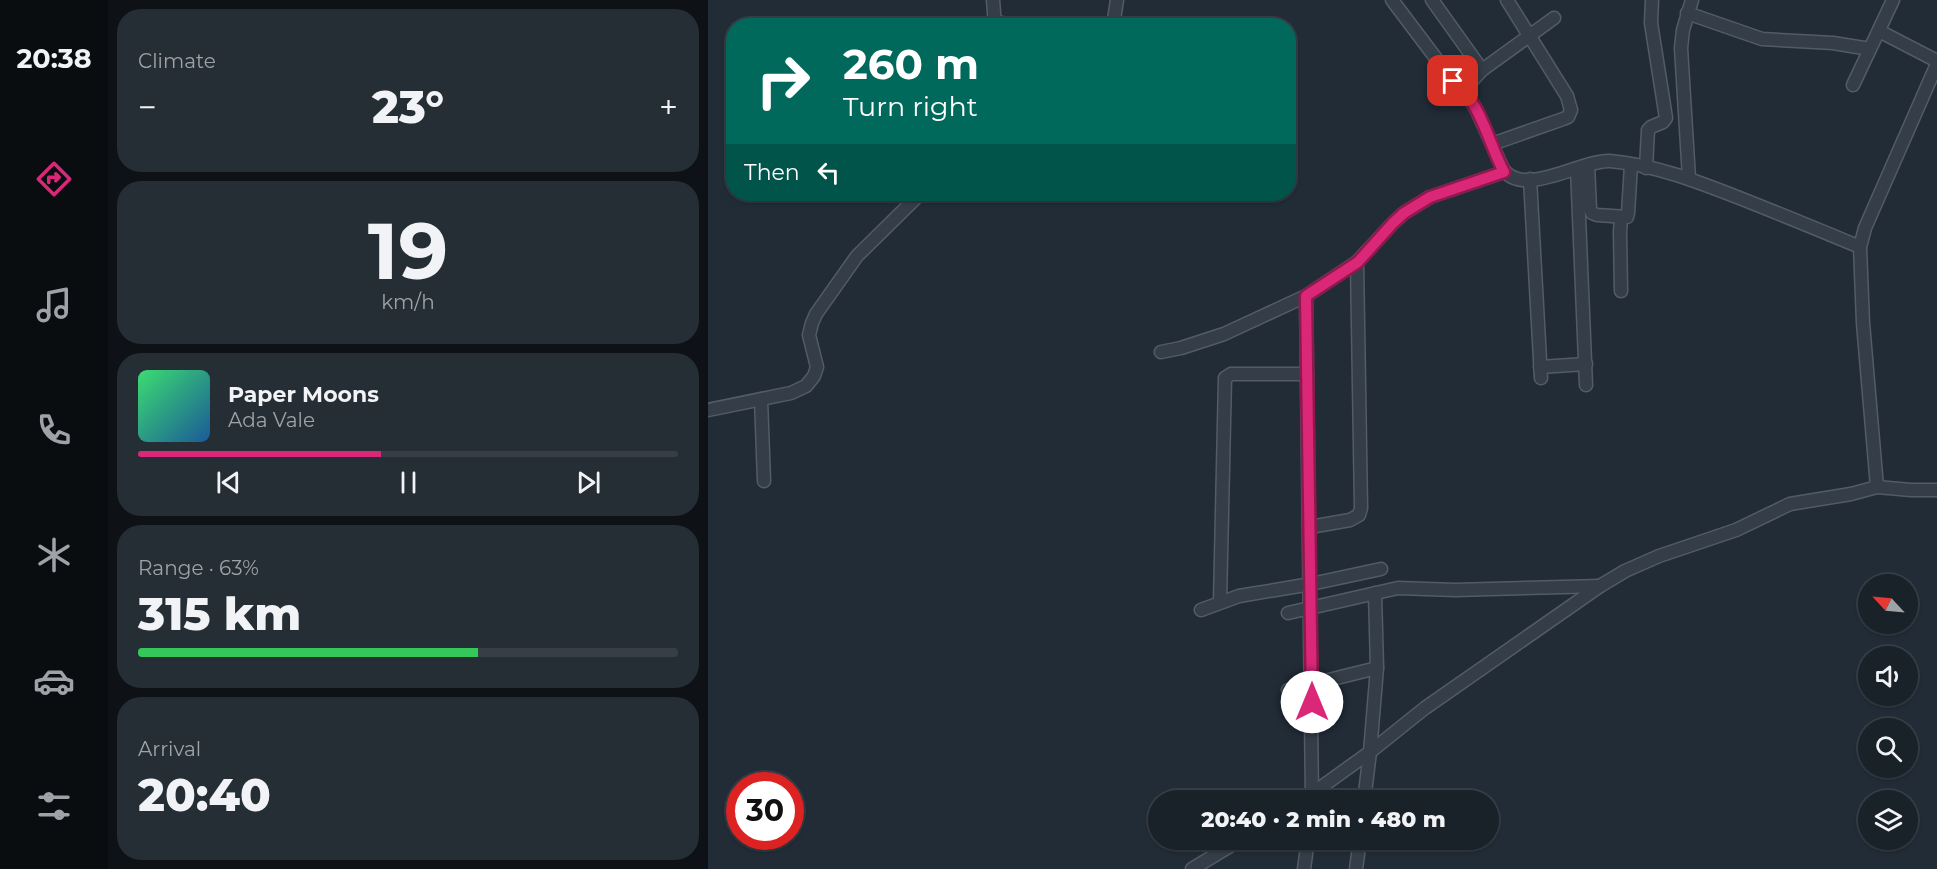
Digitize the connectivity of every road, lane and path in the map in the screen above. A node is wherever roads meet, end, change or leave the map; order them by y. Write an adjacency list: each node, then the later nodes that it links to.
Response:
1 (993, 0): 10 (street)
2 (1117, 0): 11 (street)
3 (1392, 0): 19 (street)
4 (1432, 0): 17 (street)
5 (1508, 0): 14 (street)
6 (1652, 0): 23 (street)
7 (1692, 0): 9 (street)
8 (1893, 0): 13 (street)
9 (1688, 13): 15 (street); 25 (street)
10 (994, 18)
11 (1114, 18)
12 (1554, 18): 14 (street)
13 (1878, 31): 15 (street); 16 (street)
14 (1529, 37): 17 (street); 20 (street)
15 (1870, 49): 18 (street)
16 (1937, 63): 29 (street)
17 (1482, 70): 19 (street)
18 (1852, 85)
19 (1464, 89): 20 (street)
20 (1492, 144): 24 (street)
21 (1631, 165): 22 (street); 23 (street); 28 (street)
22 (1583, 167): 26 (street); 28 (street); 34 (street)
23 (1646, 168): 25 (street)
24 (1504, 172): 26 (street); 30 (street)
25 (1689, 178): 29 (street)
26 (1530, 179): 34 (street)
27 (913, 201): 37 (street)
28 (1622, 218): 31 (street)
29 (1860, 247): 40 (street)
30 (1358, 262): 32 (street); 42 (street)
31 (1621, 291)
32 (1306, 296): 33 (street); 35 (street)
33 (1161, 352)
34 (1586, 364): 36 (street)
35 (1307, 374): 42 (street); 47 (street)
36 (1587, 384)
37 (761, 399): 38 (street); 39 (street)
38 (708, 410)
39 (764, 481)
40 (1877, 486): 41 (street); 45 (street)
41 (1937, 490)
42 (1310, 527): 44 (street)
43 (1381, 569): 44 (street)
44 (1311, 584): 47 (street); 48 (street)
45 (1600, 586): 46 (street); 54 (street)
46 (1376, 593): 48 (street); 51 (street)
47 (1220, 602): 49 (street)
48 (1311, 608): 50 (street); 52 (street)
49 (1202, 610)
50 (1288, 613)
51 (1377, 668): 52 (street); 54 (street)
52 (1312, 684): 53 (street); 55 (street)
53 (1288, 690)
54 (1370, 752): 56 (street); 57 (street)
55 (1313, 790)
56 (1322, 790)
57 (1365, 790)
58 (1223, 850): 61 (street)
59 (1307, 850): 62 (street)
60 (1358, 850): 63 (street)
61 (1192, 869)
62 (1304, 869)
63 (1356, 869)

